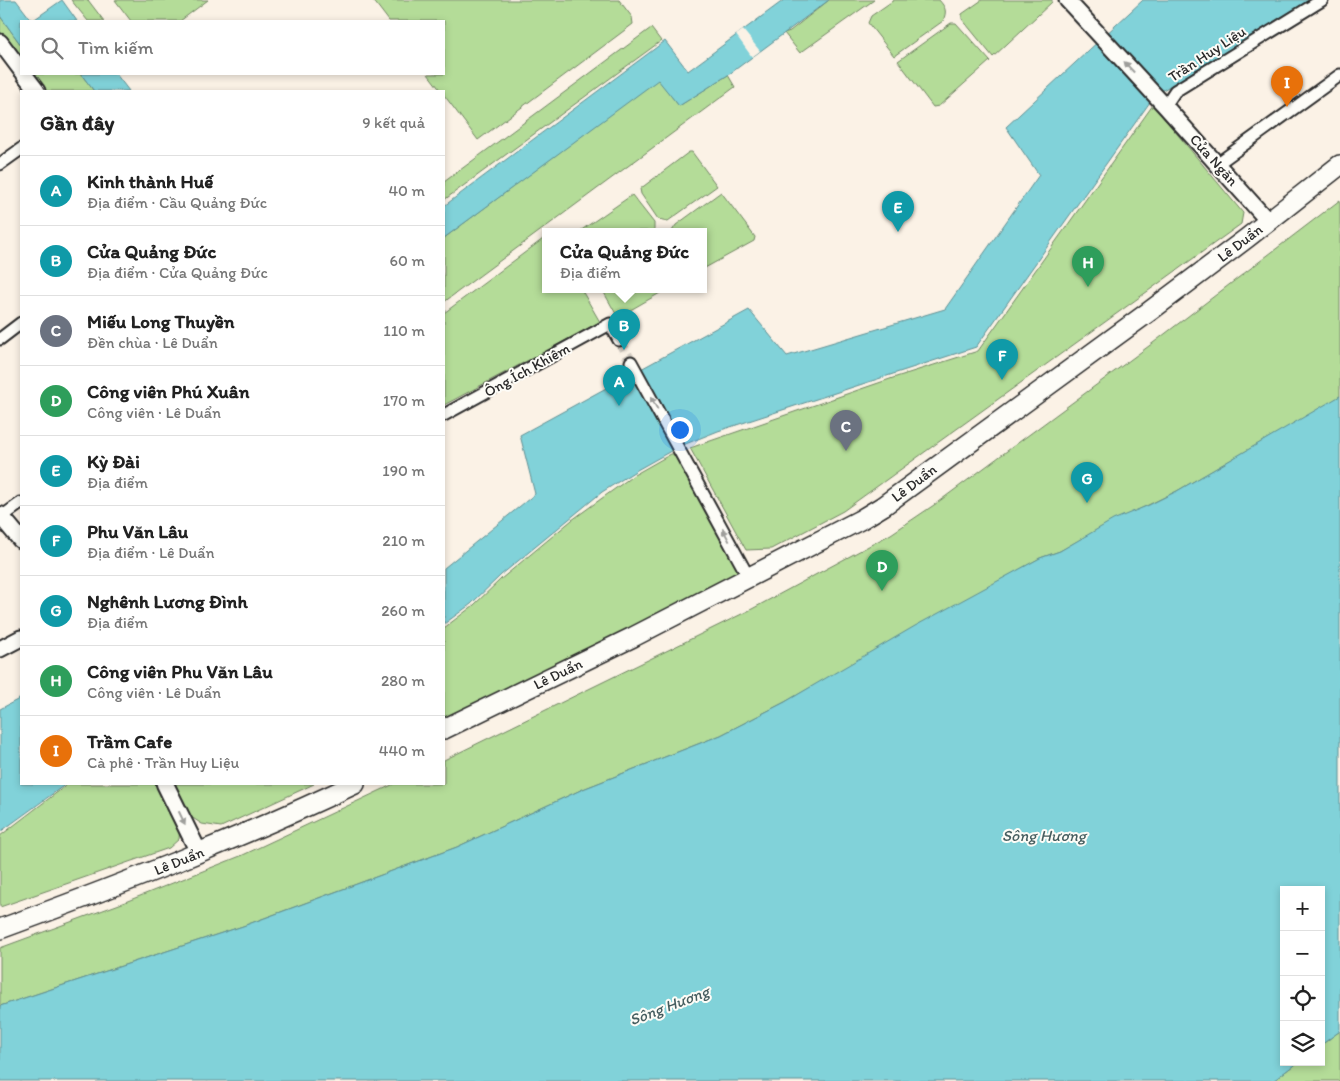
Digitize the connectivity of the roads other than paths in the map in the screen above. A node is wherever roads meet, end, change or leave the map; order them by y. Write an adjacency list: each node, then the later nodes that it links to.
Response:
1 (1067, 0): 8 (street, Cửa Ngăn, one-way to 1)
2 (1322, 0): 8 (street, Trần Huy Liệu)
3 (0, 42): 4 (street)
4 (20, 69)
5 (25, 75): 7 (street)
6 (1340, 75): 11 (street)
7 (36, 90)
8 (1162, 103): 11 (street, Cửa Ngăn)
9 (20, 150): 10 (street)
10 (0, 164)
11 (1217, 164): 14 (street, Cửa Ngăn)
12 (1340, 165): 14 (main road, Lê Duẩn)
13 (1340, 179): 14 (main road, Lê Duẩn)
14 (1272, 225): 23 (main road, Lê Duẩn)
15 (20, 324): 16 (street)
16 (0, 339)
17 (618, 340): 19 (street, Ông Ích Khiêm)
18 (631, 362): 23 (street, one-way to 18)
19 (445, 414)
20 (20, 504): 21 (street)
21 (1, 516): 22 (main road)
22 (20, 539)
23 (751, 583): 26 (main road, Lê Duẩn); 27 (main road, Lê Duẩn)
24 (20, 639): 25 (street)
25 (0, 650)
26 (445, 729)
27 (445, 741)
28 (166, 785): 31 (main road, one-way to 31)
29 (330, 785): 31 (main road, Lê Duẩn)
30 (352, 785): 31 (main road, Lê Duẩn)
31 (197, 848): 32 (main road, Lê Duẩn); 33 (main road, Lê Duẩn)
32 (0, 917)
33 (0, 929)

